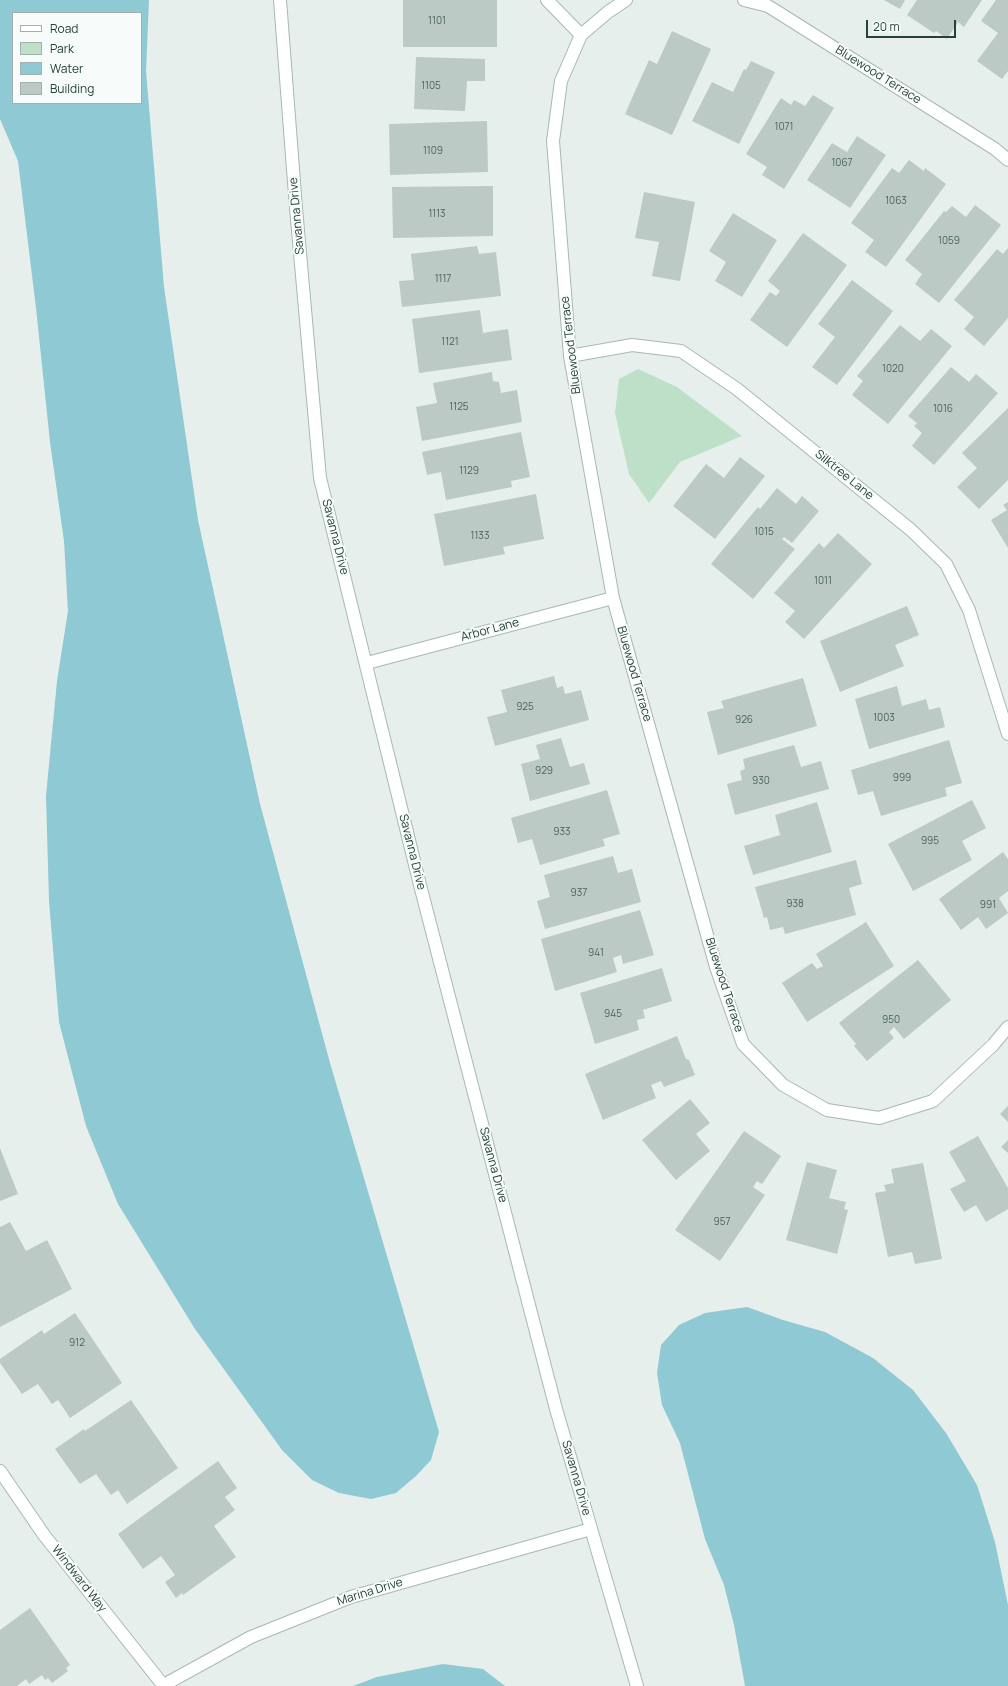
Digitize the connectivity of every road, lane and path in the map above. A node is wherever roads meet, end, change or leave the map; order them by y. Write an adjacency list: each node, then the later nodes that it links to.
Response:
1 (280, 0): 9 (street, Savanna Drive)
2 (547, 0): 5 (street)
3 (626, 0): 5 (street, Bluewood Terrace)
4 (744, 0): 6 (street, Bluewood Terrace)
5 (581, 35): 7 (street, Bluewood Terrace)
6 (1008, 160)
7 (570, 356): 8 (street, Bluewood Terrace); 10 (street, Silktree Lane)
8 (613, 598): 9 (street, Arbor Lane); 11 (street, Bluewood Terrace)
9 (367, 663): 13 (street, Savanna Drive)
10 (1008, 734)
11 (1008, 1027)
12 (0, 1471): 14 (street, Windward Way)
13 (591, 1529): 14 (street, Marina Drive); 15 (street, Savanna Drive)
14 (162, 1685)
15 (637, 1686)

